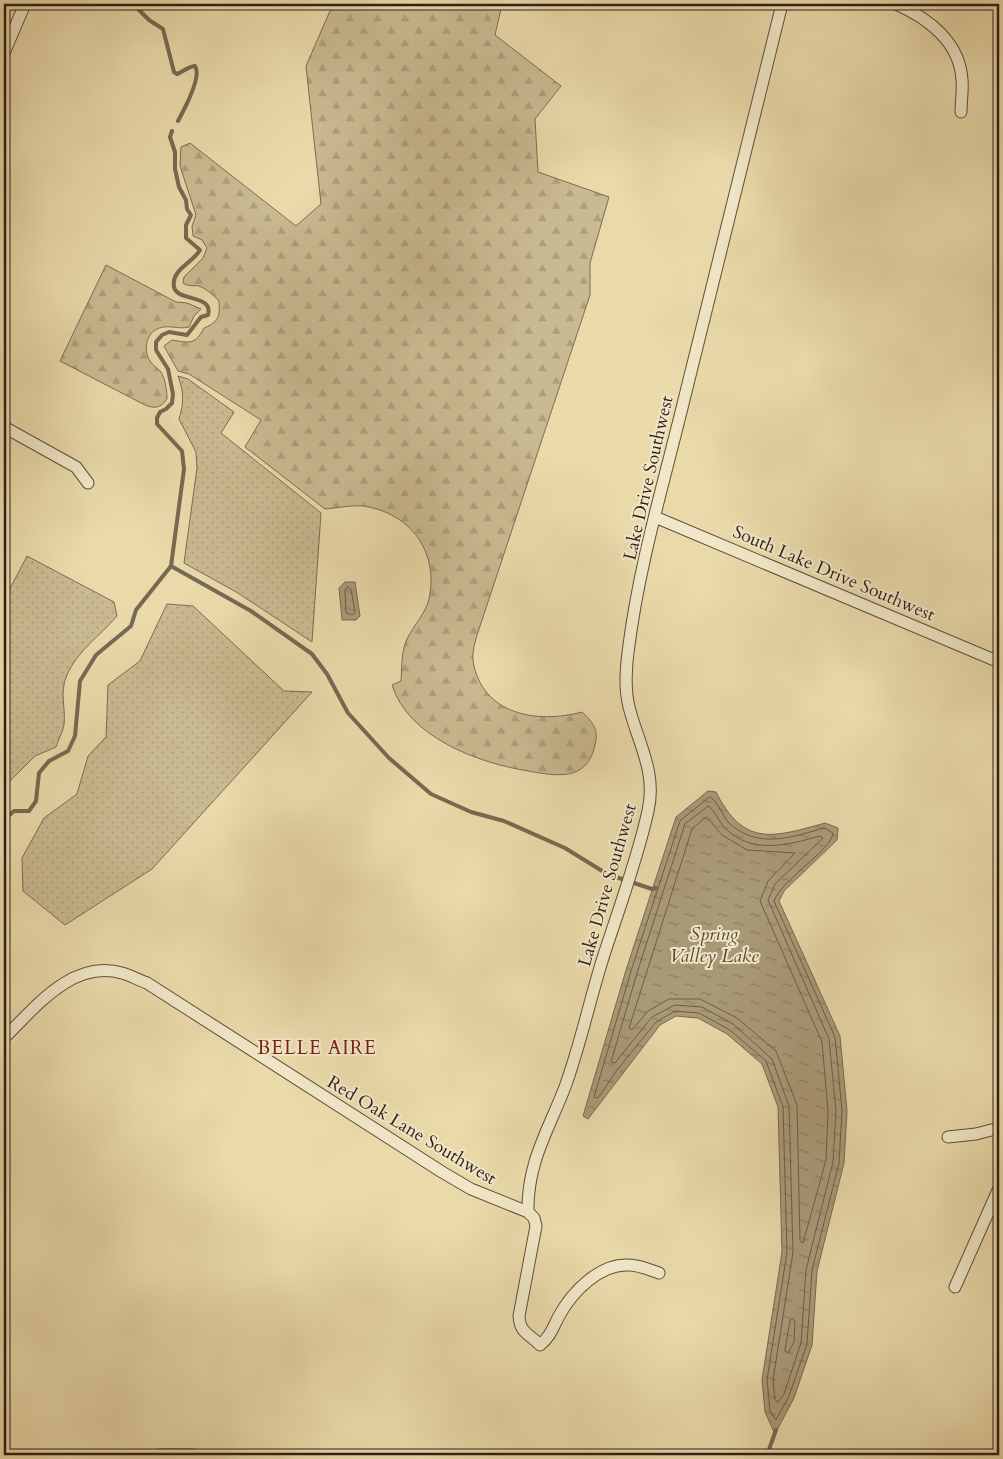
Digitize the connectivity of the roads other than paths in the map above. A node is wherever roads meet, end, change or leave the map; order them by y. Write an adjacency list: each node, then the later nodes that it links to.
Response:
1 (25, 4): 4 (street)
2 (782, 4): 8 (street, Lake Drive Southwest)
3 (896, 4): 5 (street)
4 (4, 53)
5 (960, 112)
6 (4, 427): 7 (street)
7 (88, 483)
8 (655, 517): 9 (street, South Lake Drive Southwest); 14 (street, Lake Drive Southwest)
9 (999, 662)
10 (4, 1038): 14 (street, Red Oak Lane Southwest)
11 (999, 1128): 12 (street)
12 (948, 1137)
13 (999, 1188): 16 (street)
14 (528, 1212): 15 (street, Lake Drive Southwest)
15 (660, 1273)
16 (955, 1288)
17 (159, 1455): 18 (street)
18 (192, 1455)

